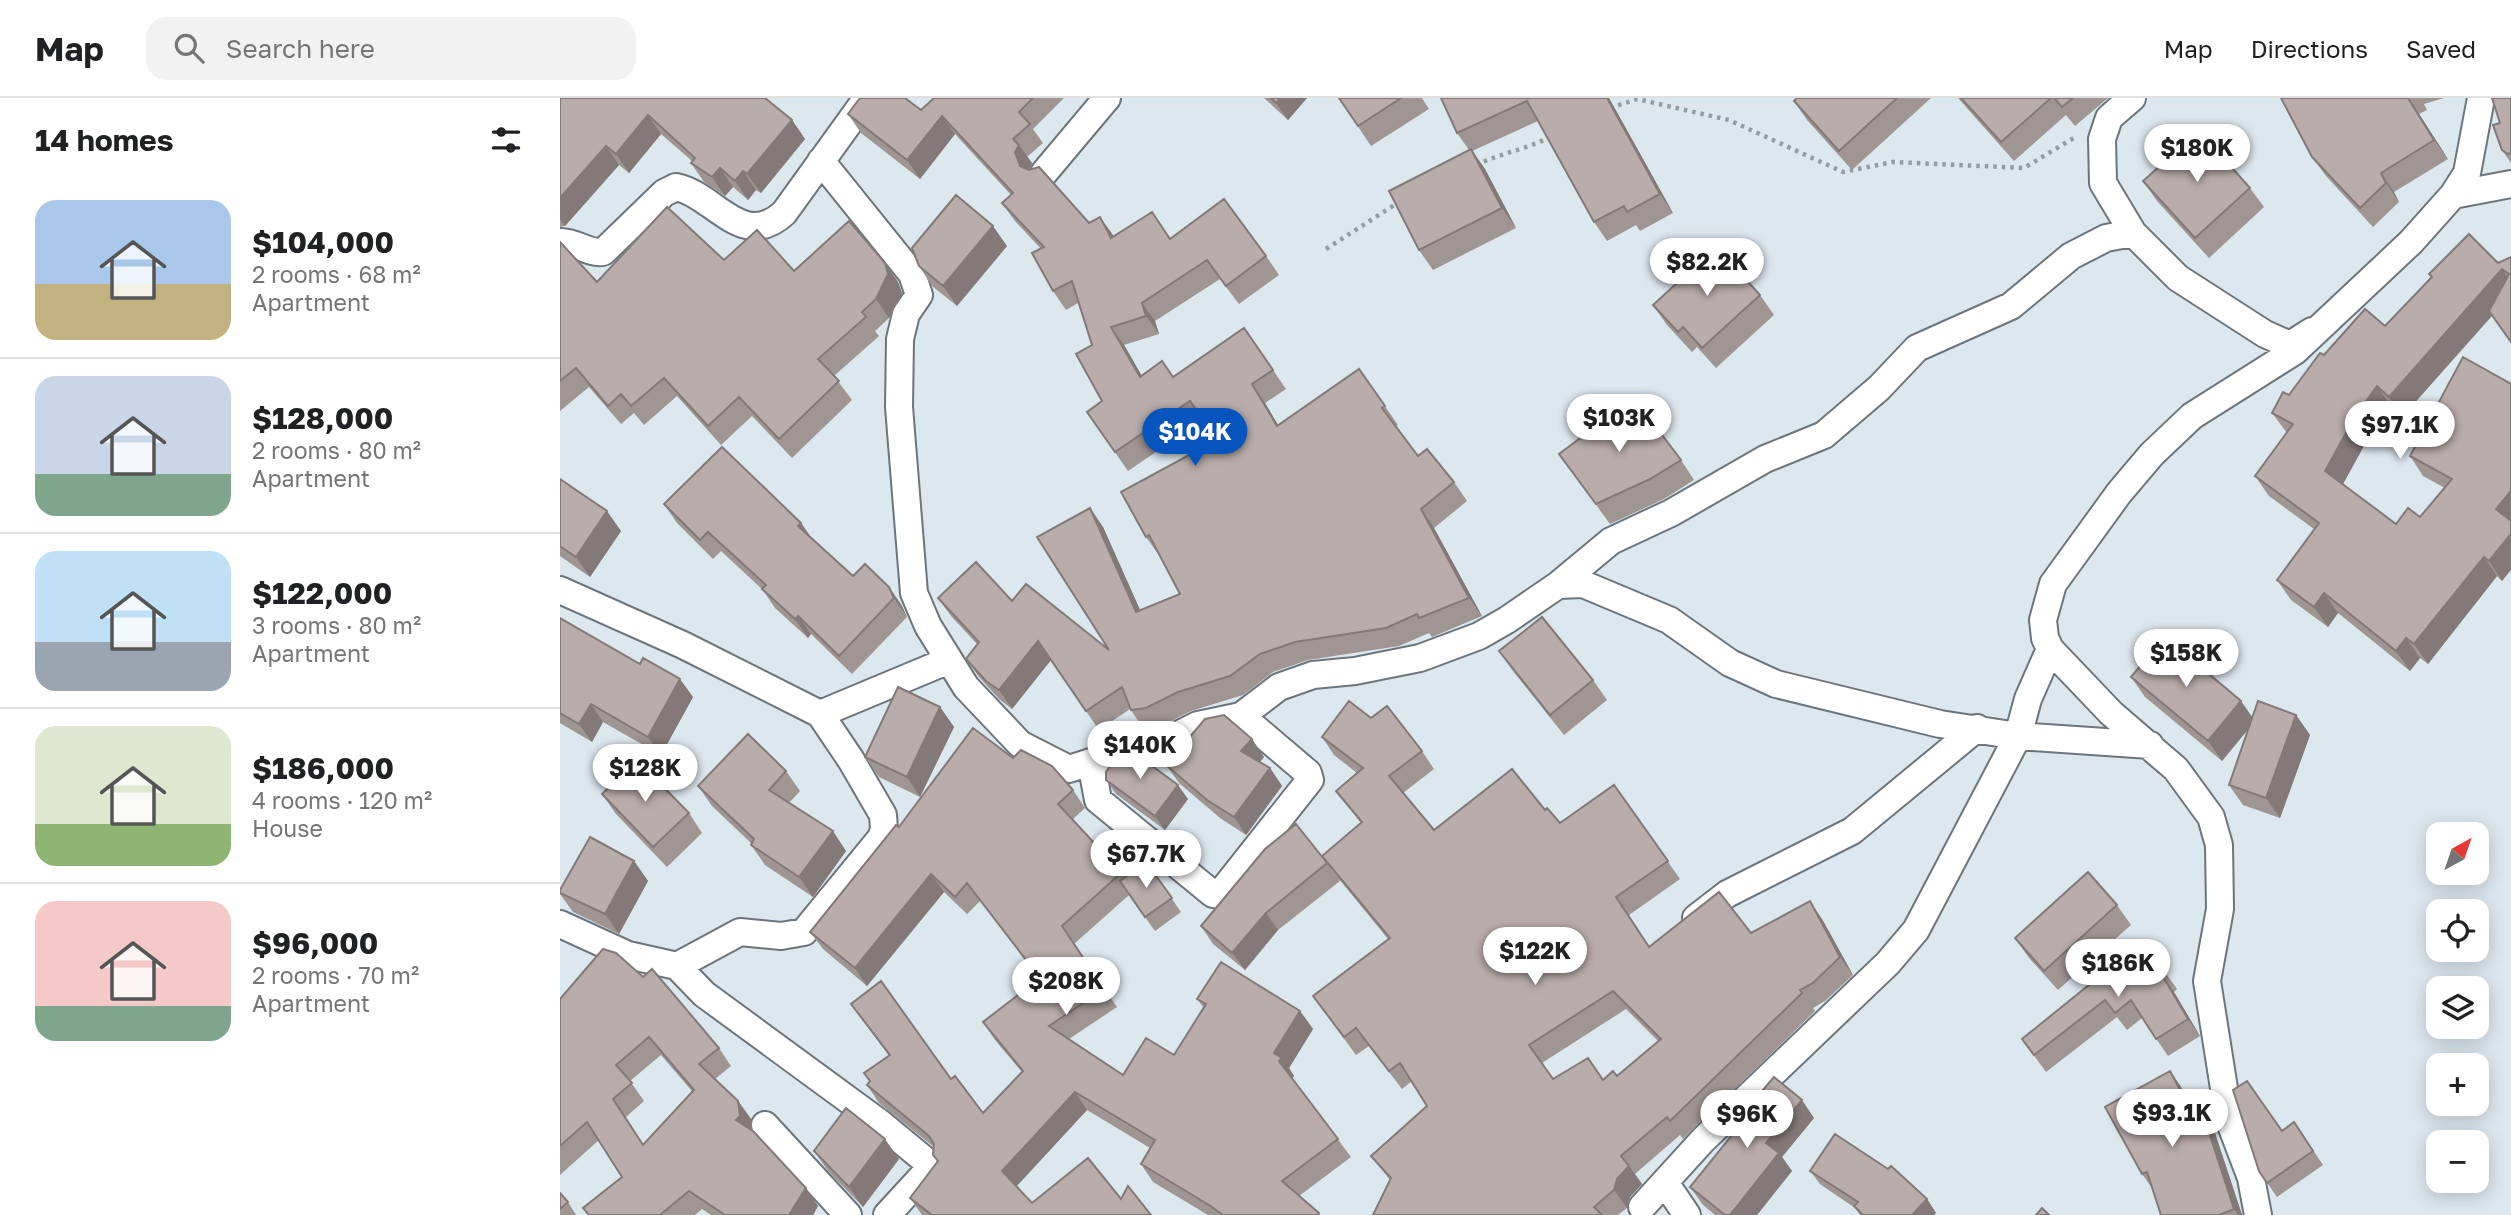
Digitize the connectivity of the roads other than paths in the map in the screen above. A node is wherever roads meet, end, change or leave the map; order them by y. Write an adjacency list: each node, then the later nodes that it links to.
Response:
1 (867, 98): 5 (street)
2 (1107, 98): 6 (street)
3 (2132, 98): 9 (street)
4 (2481, 98): 8 (street)
5 (821, 161): 10 (street); 15 (street)
6 (1044, 173)
7 (2511, 184): 8 (street)
8 (2453, 195): 11 (street)
9 (2133, 233): 11 (street); 12 (street)
10 (560, 242)
11 (2328, 321): 14 (street)
12 (1558, 585): 17 (street); 18 (street)
13 (560, 590): 16 (street)
14 (2050, 649): 19 (street); 20 (street)
15 (947, 661): 16 (street); 21 (street)
16 (820, 714): 24 (street)
17 (1241, 716): 21 (street); 21 (street)
18 (1977, 728): 19 (street); 23 (street)
19 (2018, 736): 20 (street); 27 (street)
20 (2150, 746): 26 (street)
21 (1091, 762)
22 (560, 924): 24 (street)
23 (1679, 930)
24 (677, 966): 30 (street)
25 (765, 1125): 29 (street)
26 (2251, 1178): 32 (street); 33 (street)
27 (1666, 1184): 28 (street); 31 (street)
28 (1642, 1207)
29 (848, 1215)
30 (887, 1215)
31 (1687, 1215)
32 (2258, 1215)
33 (2281, 1215)

